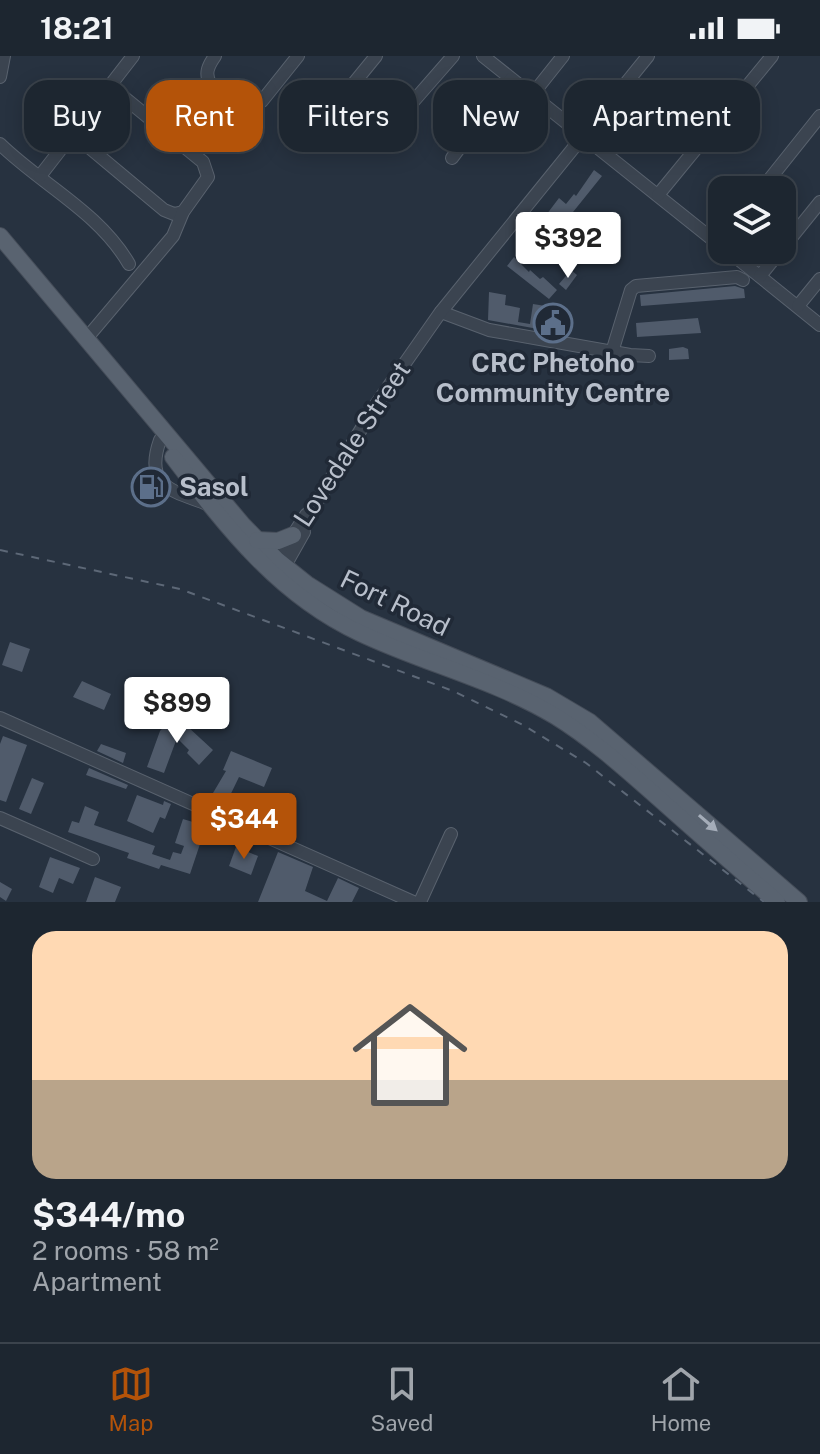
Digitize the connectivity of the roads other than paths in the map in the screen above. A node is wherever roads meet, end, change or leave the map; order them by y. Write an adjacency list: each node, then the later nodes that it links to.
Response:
1 (4, 56): 11 (street)
2 (133, 56): 13 (street)
3 (215, 56): 4 (street)
4 (298, 56)
5 (376, 56): 6 (street)
6 (453, 56)
7 (483, 56): 12 (street)
8 (563, 56): 14 (street)
9 (648, 56): 15 (street, Lovedale Street)
10 (772, 56): 28 (street)
11 (0, 77)
12 (511, 79): 25 (street)
13 (115, 80)
14 (544, 80)
15 (628, 80)
16 (130, 101): 30 (street)
17 (548, 108): 19 (street)
18 (820, 116): 27 (street)
19 (564, 121)
20 (0, 144): 26 (street)
21 (59, 152): 26 (street)
22 (95, 152): 30 (street)
23 (570, 152): 44 (street, Lovedale Street)
24 (603, 152): 28 (street)
25 (452, 158)
26 (40, 176): 36 (street)
27 (772, 176)
28 (658, 195): 32 (street)
29 (820, 202): 31 (street)
30 (183, 212): 46 (street)
31 (796, 232)
32 (708, 234)
33 (0, 236): 46 (main road, Fort Road)
34 (0, 248): 39 (main road, Fort Road)
35 (0, 255): 39 (main road)
36 (129, 264)
37 (745, 264): 40 (street)
38 (770, 264): 40 (street)
39 (15, 266): 52 (main road, Fort Road)
40 (760, 276): 43 (street)
41 (820, 279): 43 (street)
42 (743, 280): 47 (street)
43 (798, 306): 45 (street)
44 (441, 312): 47 (street); 49 (street, Lovedale Street)
45 (820, 325)
46 (86, 339): 51 (main road, Fort Road)
47 (612, 352): 48 (street)
48 (649, 356)
49 (312, 510): 50 (street, Lovedale Street); 52 (street)
50 (293, 535): 51 (main road); 52 (street, Lovedale Street)
51 (257, 540): 52 (main road, Fort Road)
52 (277, 569): 54 (main road, Fort Road)
53 (0, 718): 58 (street)
54 (600, 739): 60 (main road, Fort Road); 61 (main road, Fort Road, one-way to 61)
55 (0, 818): 57 (street)
56 (451, 834): 59 (street)
57 (93, 859)
58 (413, 902)
59 (420, 902)
60 (777, 902)
61 (799, 902)

